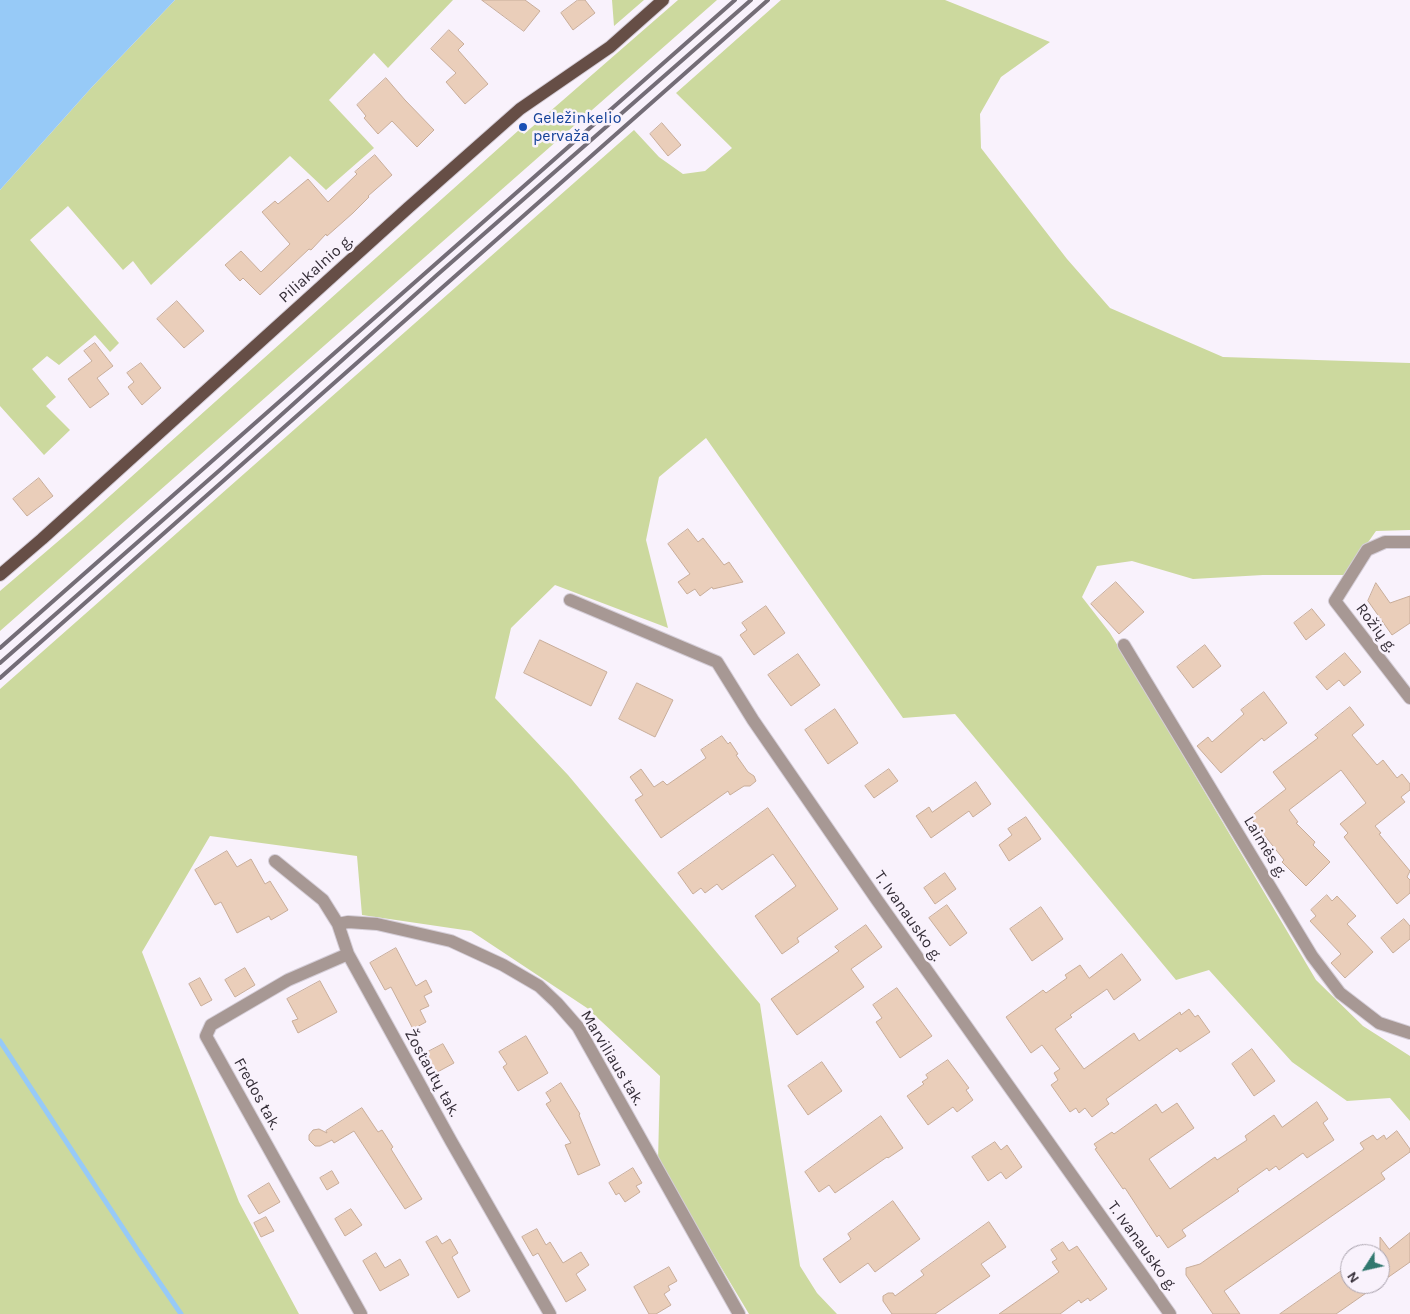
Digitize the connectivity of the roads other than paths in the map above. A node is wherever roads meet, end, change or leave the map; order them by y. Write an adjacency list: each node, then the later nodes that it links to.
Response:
1 (663, 0): 3 (main road, Piliakalnio g.)
2 (1410, 542): 6 (street, Rožių g.)
3 (0, 575)
4 (570, 600): 14 (street, T. Ivanausko g.)
5 (1124, 645): 10 (street, Laimės g.)
6 (1410, 698)
7 (274, 860): 8 (street, Žostautų tak.)
8 (338, 924): 9 (street, Žostautų tak.); 13 (street, Marviliaus tak.)
9 (348, 954): 11 (street, Fredos tak.); 12 (street, Žostautų tak.)
10 (1410, 1033)
11 (361, 1314)
12 (550, 1314)
13 (739, 1314)
14 (1170, 1314)

